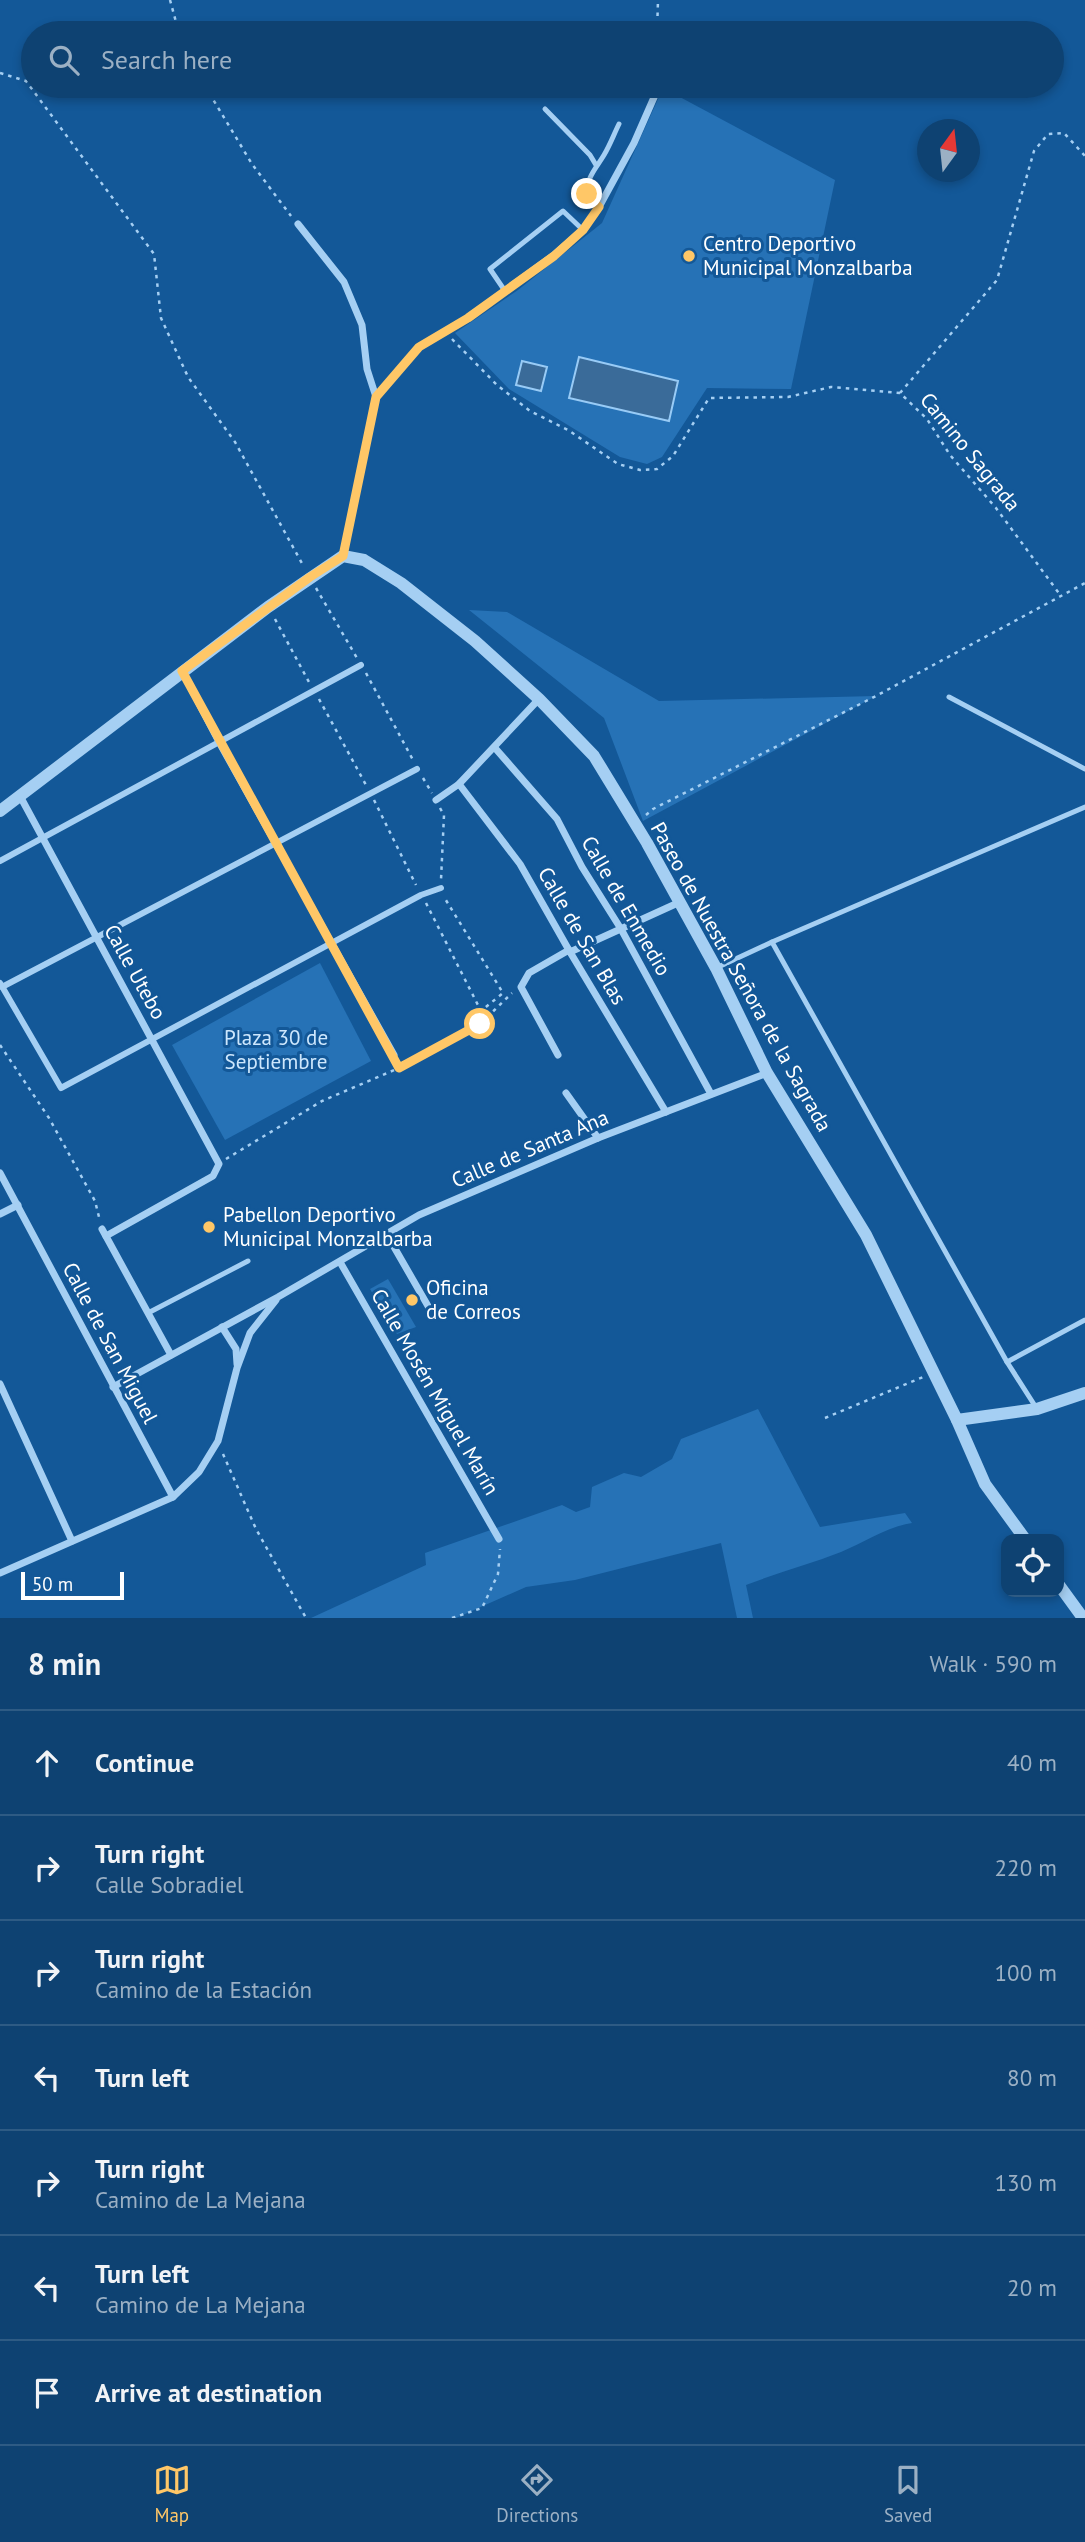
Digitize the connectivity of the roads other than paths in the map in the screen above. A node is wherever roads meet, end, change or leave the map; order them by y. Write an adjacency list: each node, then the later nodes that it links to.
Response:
1 (654, 98): 5 (street)
2 (545, 109): 4 (lane)
3 (619, 124): 4 (lane)
4 (596, 165): 5 (lane)
5 (599, 207): 7 (street)
6 (298, 225): 9 (street)
7 (583, 230): 8 (street); 8 (lane)
8 (505, 291): 9 (street)
9 (376, 397): 10 (street)
10 (343, 556): 12 (street); 14 (street, Paseo de Nuestra Señora de la Sagrada)
11 (361, 665): 15 (street)
12 (182, 671): 15 (street); 20 (street)
13 (949, 697): 18 (lane)
14 (539, 699): 16 (street); 28 (street, Paseo de Nuestra Señora de la Sagrada)
15 (219, 741): 24 (street); 25 (street)
16 (495, 748): 19 (street); 29 (street, Calle de Enmedio)
17 (418, 769): 25 (street)
18 (1085, 769)
19 (459, 784): 21 (street); 33 (street, Calle de San Blas)
20 (20, 796): 23 (street); 24 (street, Calle Utebo)
21 (436, 800)
22 (1085, 807): 31 (lane)
23 (0, 811)
24 (42, 838): 26 (street); 30 (street, Calle Utebo)
25 (276, 845): 30 (street); 32 (street)
26 (0, 861)
27 (441, 888): 32 (street)
28 (680, 902): 29 (street); 34 (street, Paseo de Nuestra Señora de la Sagrada)
29 (621, 929): 33 (street); 41 (street, Calle de Enmedio)
30 (97, 939): 35 (street); 36 (street, Calle Utebo)
31 (772, 942): 34 (lane); 56 (lane)
32 (331, 943): 36 (street); 37 (street)
33 (569, 951): 38 (street); 42 (street, Calle de San Blas)
34 (716, 968): 39 (street, Paseo de Nuestra Señora de la Sagrada)
35 (1, 985): 36 (street)
36 (152, 1040): 52 (street, Calle Utebo)
37 (394, 1055)
38 (558, 1055)
39 (767, 1073): 41 (street, Calle de Santa Ana); 62 (street, Paseo de Nuestra Señora de la Sagrada)
40 (566, 1093): 43 (street)
41 (711, 1094): 42 (street, Calle de Santa Ana)
42 (666, 1112): 43 (street, Calle de Santa Ana)
43 (598, 1138): 47 (street, Calle de Santa Ana)
44 (0, 1173): 45 (street, Calle de San Miguel)
45 (18, 1205): 46 (street); 59 (street, Calle de San Miguel)
46 (0, 1214)
47 (386, 1233): 49 (street, Calle de Santa Ana); 51 (street)
48 (248, 1261): 52 (lane)
49 (340, 1262): 50 (street, Calle de Santa Ana); 65 (street, Calle Mosén Miguel Marín)
50 (278, 1297): 54 (street, Calle de Santa Ana); 57 (street)
51 (428, 1306)
52 (149, 1313): 55 (street)
53 (1085, 1320): 56 (lane)
54 (222, 1327): 55 (street, Calle de Santa Ana); 57 (street)
55 (172, 1355): 59 (street, Calle de Santa Ana)
56 (1007, 1362): 61 (lane)
57 (237, 1368): 63 (street)
58 (0, 1384): 66 (street)
59 (113, 1387): 63 (street, Calle de San Miguel)
60 (1085, 1393): 61 (street)
61 (1037, 1409): 62 (street)
62 (957, 1420): 64 (street, Paseo de Nuestra Señora de la Sagrada)
63 (173, 1497): 66 (street)
64 (1021, 1534)
65 (499, 1539)
66 (72, 1541): 67 (street)
67 (0, 1573)
68 (1064, 1592): 69 (street)
69 (1083, 1618)

